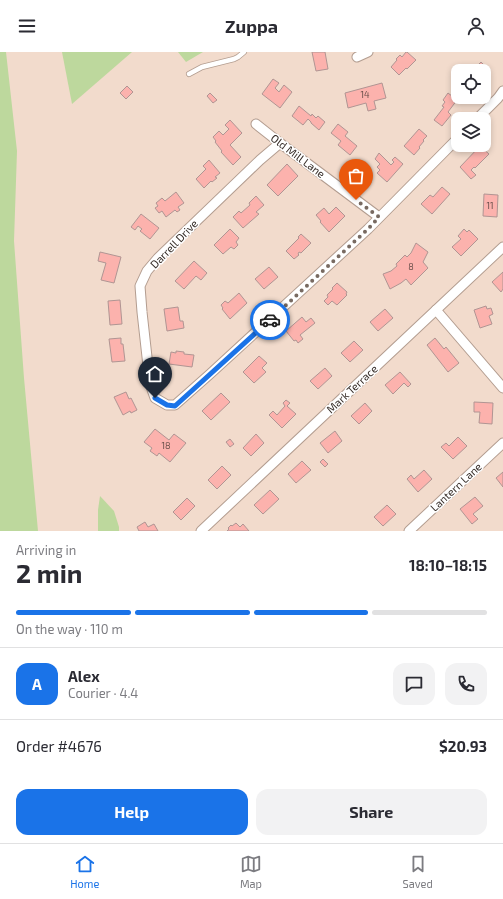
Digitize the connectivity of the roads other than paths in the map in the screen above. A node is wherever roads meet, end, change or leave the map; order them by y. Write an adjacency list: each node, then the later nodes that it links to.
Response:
1 (244, 52): 4 (lane)
2 (368, 52): 3 (street)
3 (357, 57)
4 (189, 74)
5 (503, 92): 6 (street)
6 (484, 112)
7 (256, 124): 8 (street, Old Mill Lane)
8 (280, 143): 10 (street, Old Mill Lane); 10 (street, Darrell Drive)
9 (451, 145): 10 (street, Darrell Drive)
10 (379, 217)
11 (503, 247): 12 (street, Mark Terrace)
12 (436, 310): 13 (street); 15 (street, Mark Terrace)
13 (503, 388)
14 (503, 443): 16 (street, Lantern Lane)
15 (201, 531)
16 (409, 531)

